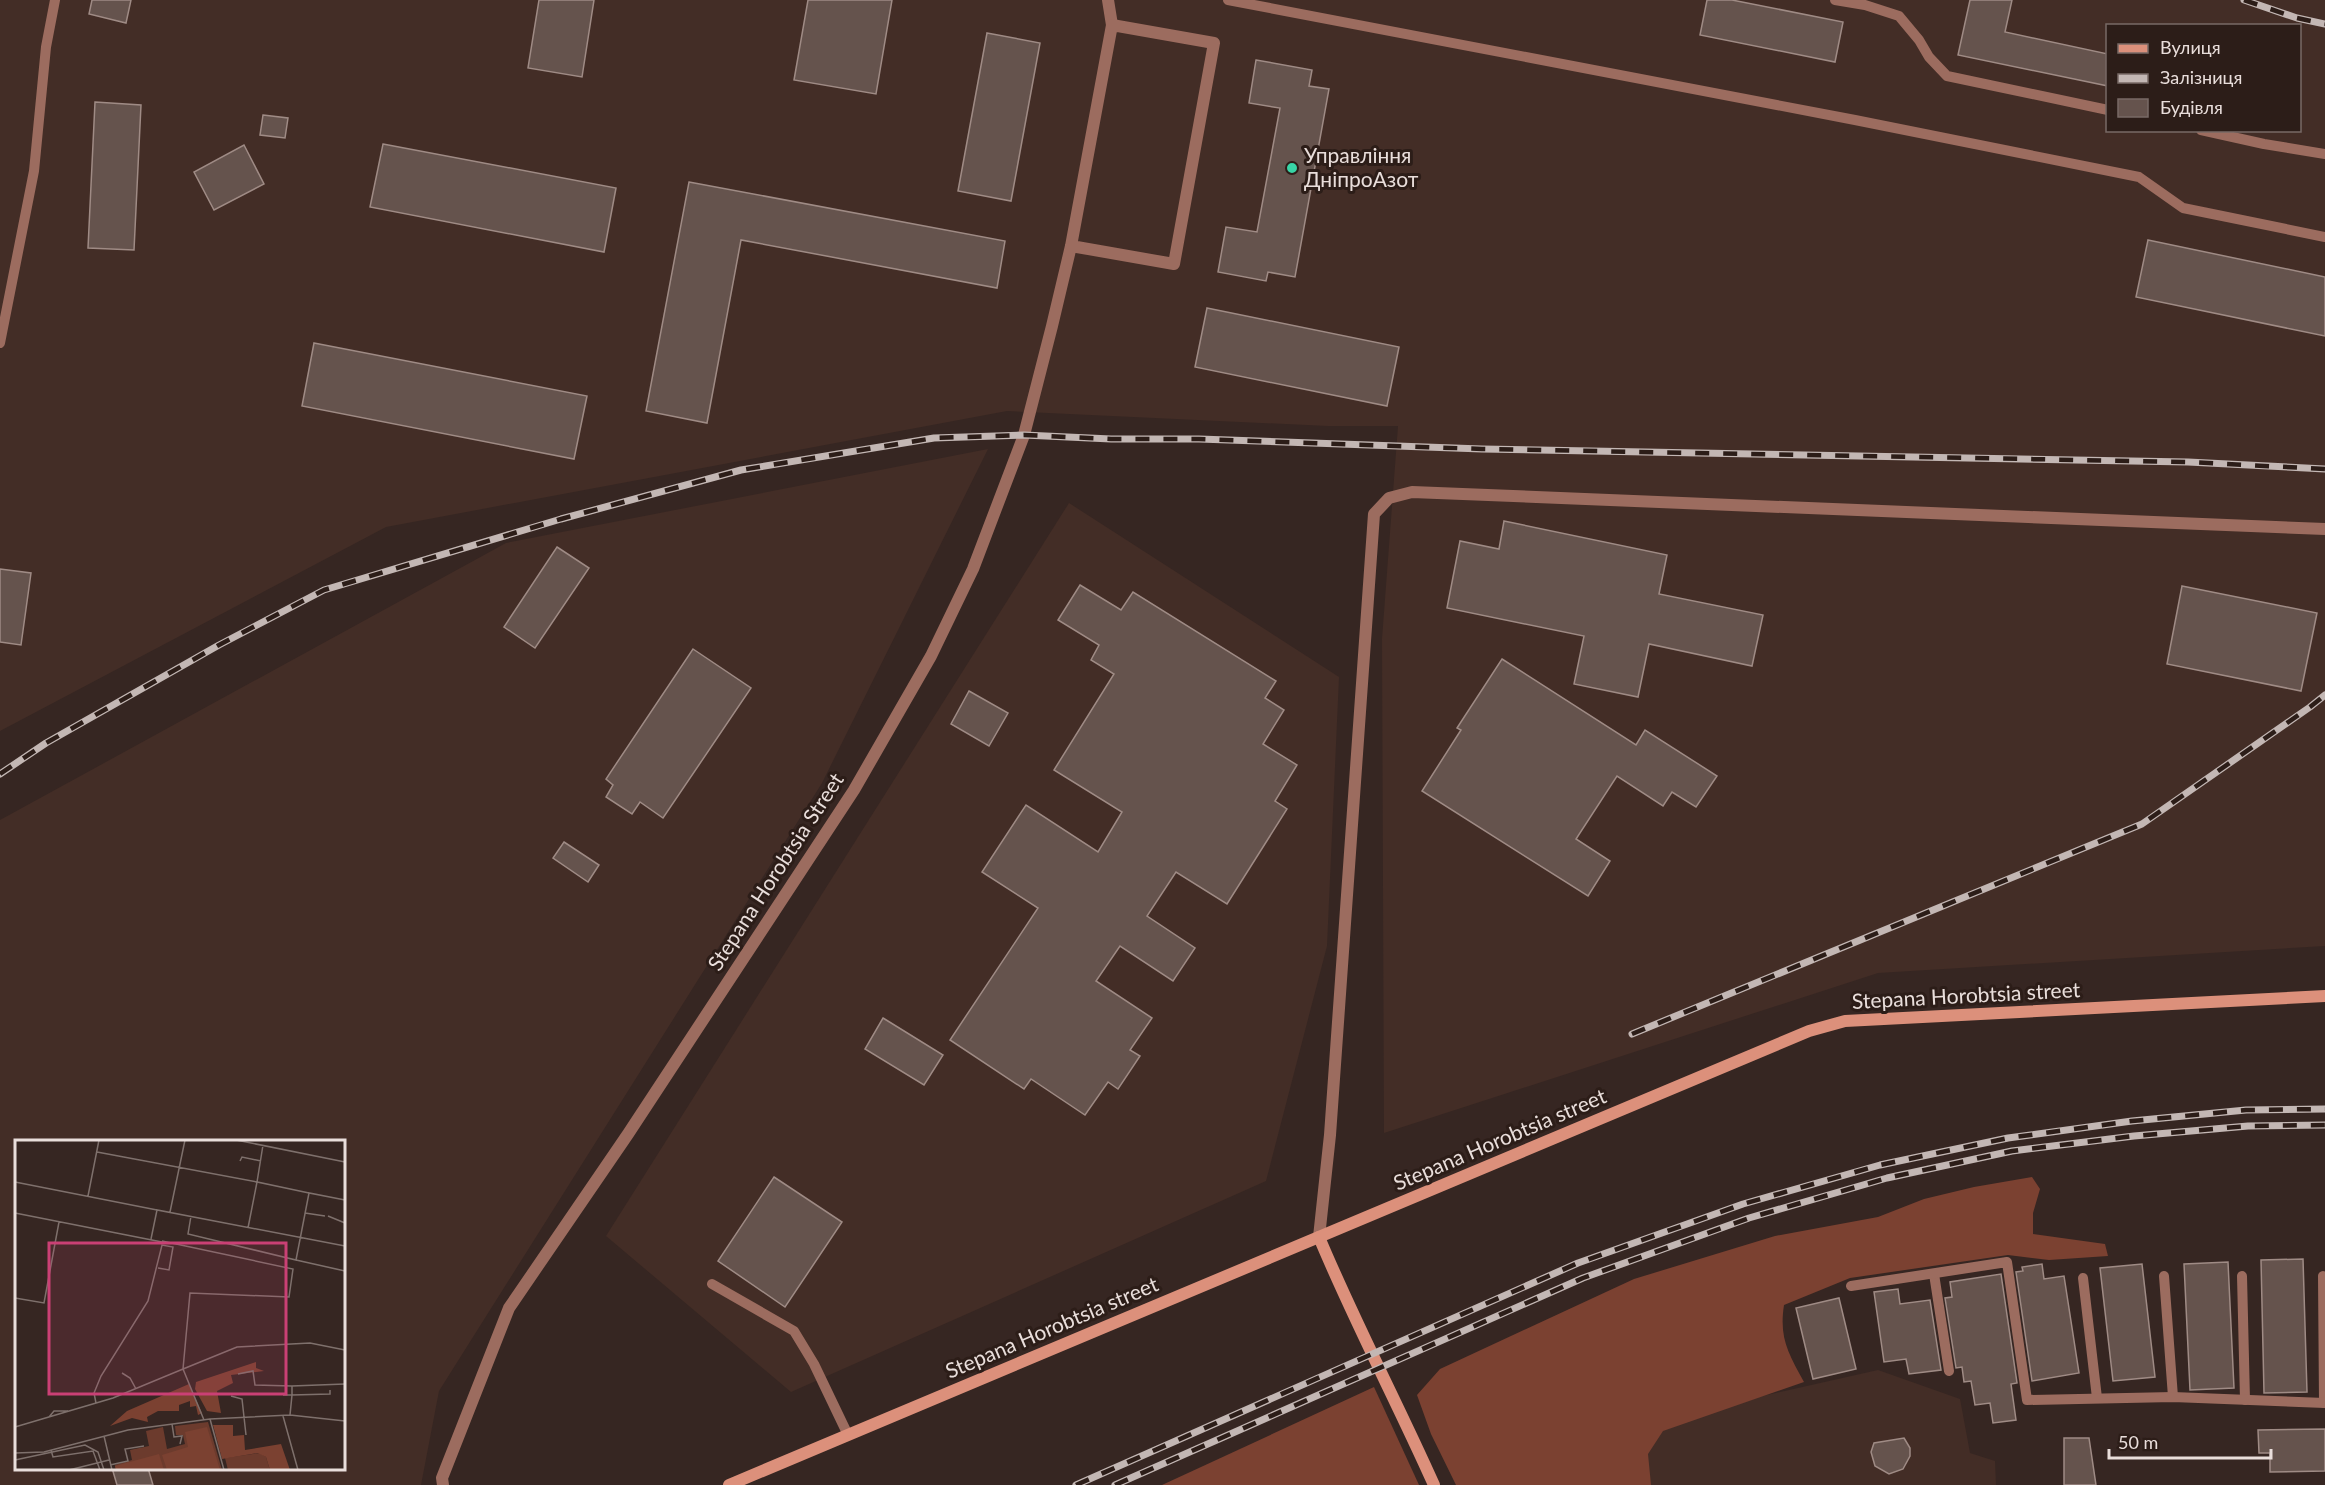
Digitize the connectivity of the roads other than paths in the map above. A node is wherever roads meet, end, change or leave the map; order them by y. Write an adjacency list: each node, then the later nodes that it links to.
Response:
1 (55, 0): 11 (lane)
2 (1108, 0): 5 (street, Stepana Horobtsia Street)
3 (1228, 0): 9 (lane)
4 (1835, 0): 6 (lane)
5 (1112, 25): 10 (street, Stepana Horobtsia Street); 10 (street)
6 (2106, 110)
7 (2210, 132): 8 (lane)
8 (2325, 154)
9 (2325, 237)
10 (1071, 246): 28 (street, Stepana Horobtsia Street)
11 (0, 343)
12 (2325, 529): 14 (street)
13 (2325, 996): 14 (street, Stepana Horobtsia street)
14 (1319, 1237): 27 (street, Stepana Horobtsia street); 30 (street)
15 (1934, 1274): 21 (lane); 22 (lane); 24 (lane)
16 (2164, 1276): 23 (lane)
17 (2242, 1276): 25 (lane)
18 (2323, 1276): 26 (lane)
19 (2083, 1278): 24 (lane)
20 (712, 1284): 27 (lane)
21 (1851, 1286)
22 (1949, 1371)
23 (2173, 1397): 24 (lane); 25 (lane)
24 (2097, 1398)
25 (2245, 1400): 26 (lane)
26 (2324, 1403)
27 (848, 1435): 29 (street, Stepana Horobtsia street)
28 (443, 1485)
29 (729, 1485)
30 (1434, 1485)

